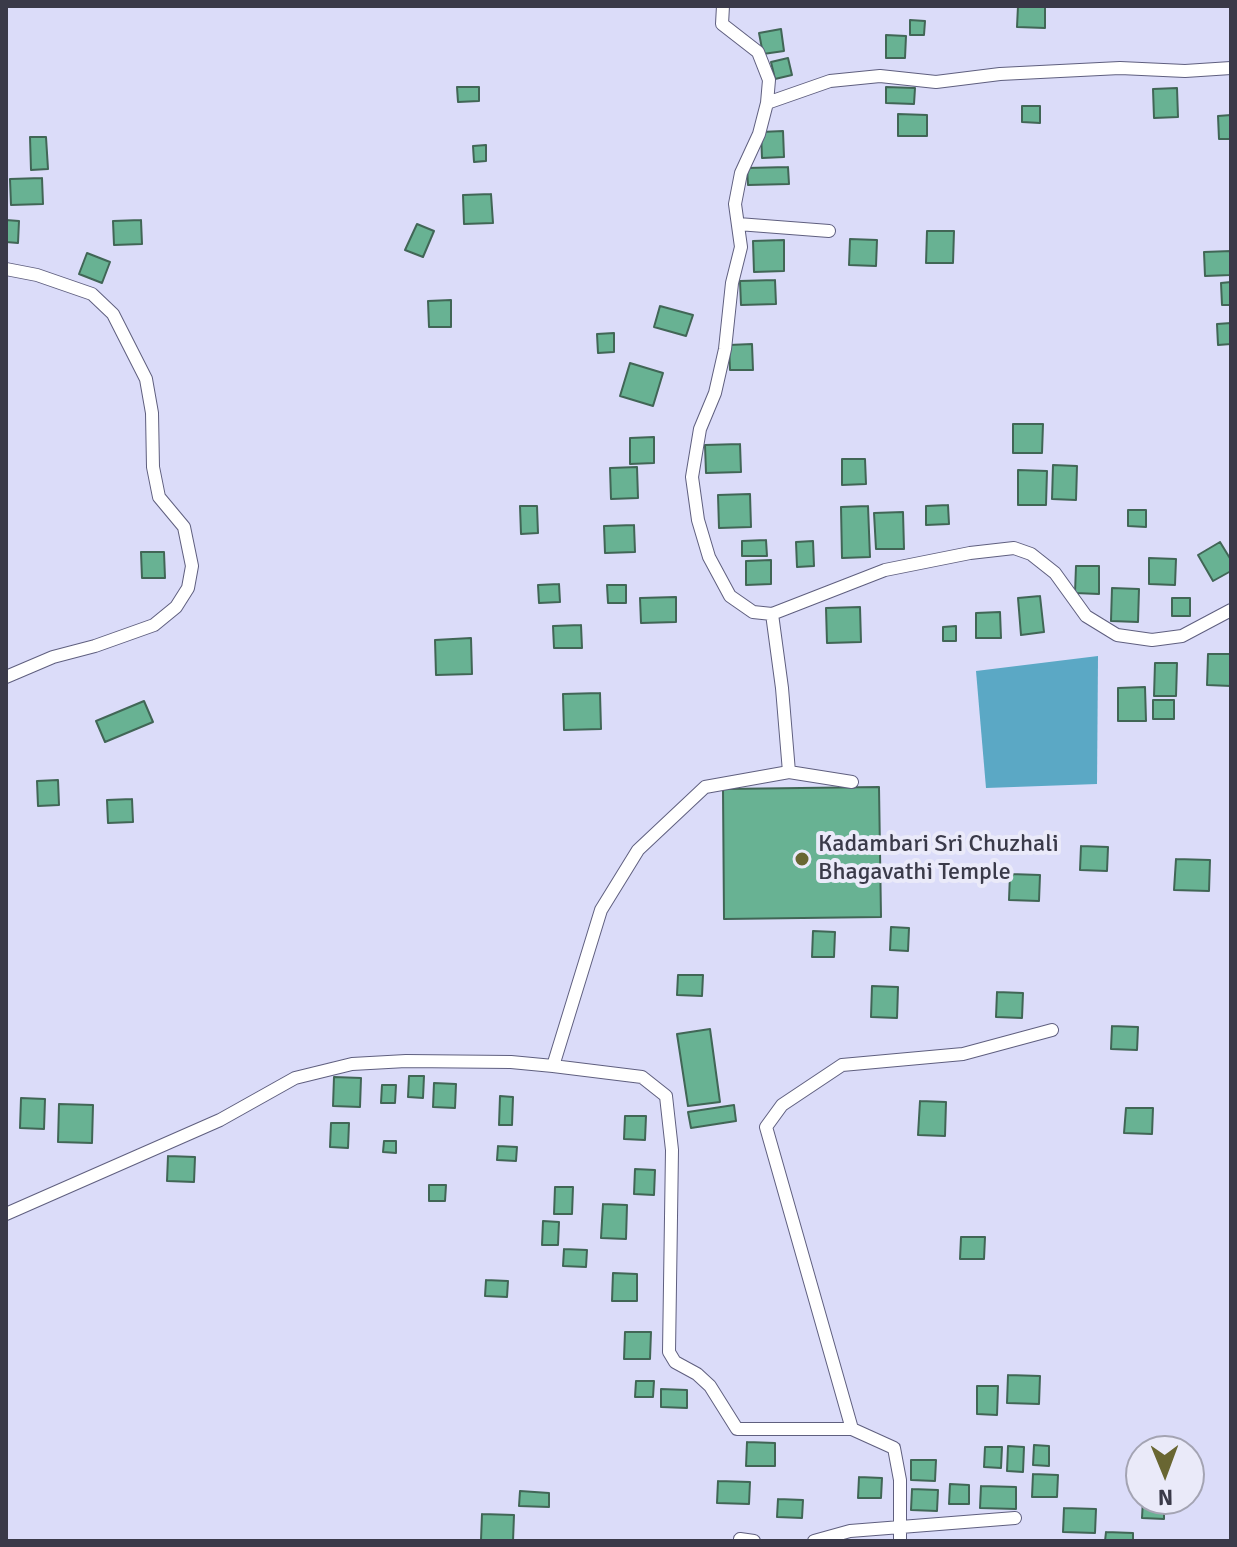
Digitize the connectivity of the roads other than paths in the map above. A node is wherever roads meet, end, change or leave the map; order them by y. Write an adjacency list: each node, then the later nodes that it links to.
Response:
1 (723, 6): 3 (street)
2 (1231, 68): 3 (street)
3 (767, 103): 4 (street)
4 (738, 224): 5 (street); 8 (street)
5 (829, 231)
6 (6, 269): 9 (street)
7 (1231, 610): 8 (street)
8 (772, 614): 10 (street)
9 (6, 677)
10 (789, 772): 11 (street); 13 (street)
11 (852, 782)
12 (1052, 1030): 15 (street)
13 (553, 1066): 14 (street); 15 (street)
14 (6, 1214)
15 (852, 1429): 17 (street)
16 (1015, 1518): 17 (street)
17 (900, 1535): 18 (street)
18 (814, 1541)

